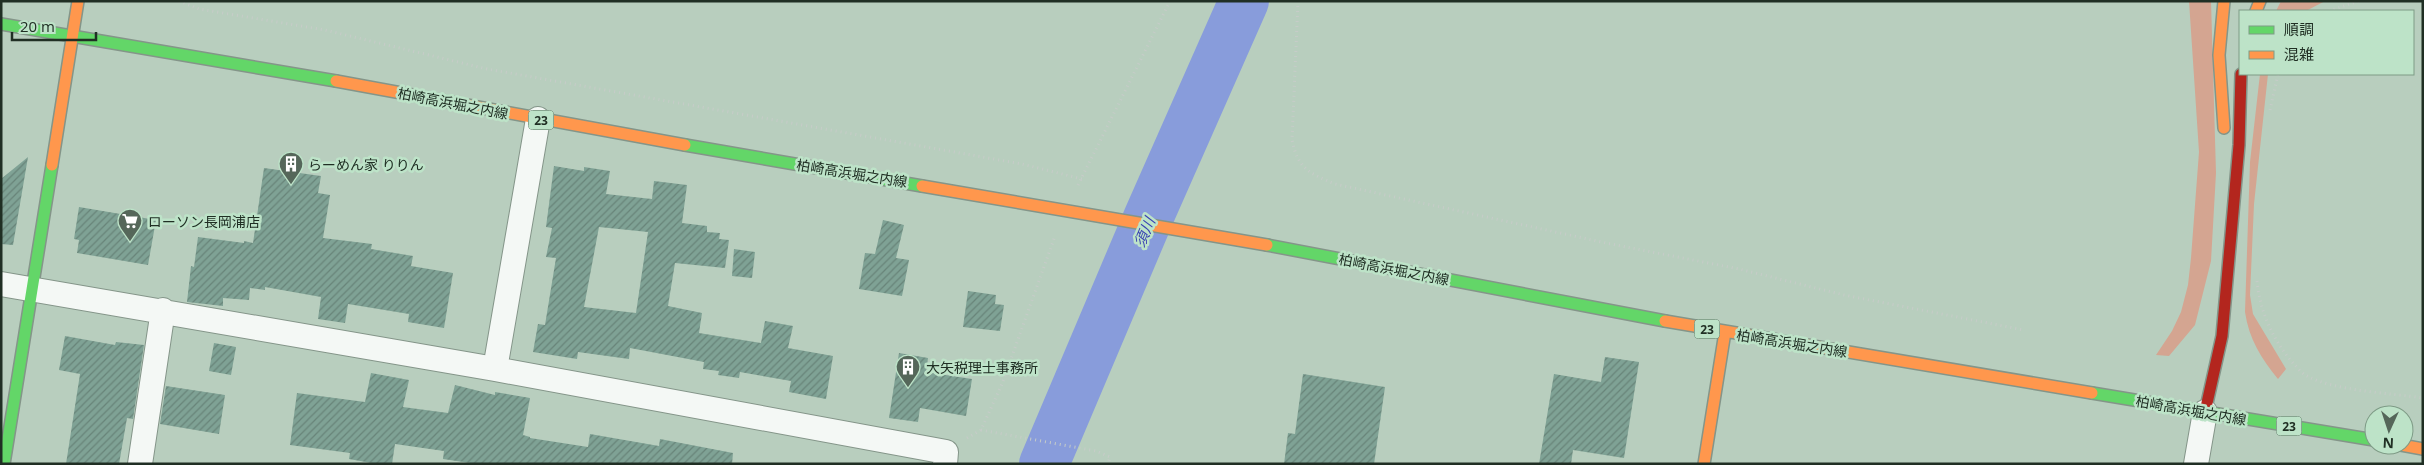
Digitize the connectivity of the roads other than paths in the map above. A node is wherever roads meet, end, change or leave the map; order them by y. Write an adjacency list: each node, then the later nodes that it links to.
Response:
1 (78, 1): 4 (main road)
2 (2224, 1): 7 (main road)
3 (1, 24): 4 (main road, 柏崎高浜堀之内線 / 23)
4 (73, 36): 6 (main road, 柏崎高浜堀之内線 / 23); 11 (main road)
5 (2241, 75): 9 (main road)
6 (538, 119): 13 (main road, 柏崎高浜堀之内線 / 23); 14 (street)
7 (2225, 141)
8 (2226, 160): 9 (main road)
9 (2231, 236): 15 (main road)
10 (1, 284): 11 (street)
11 (33, 290): 12 (street); 17 (main road)
12 (163, 310): 14 (street); 18 (street)
13 (1725, 332): 15 (main road, 柏崎高浜堀之内線 / 23); 20 (main road)
14 (495, 369): 19 (street)
15 (2205, 412): 16 (main road, 柏崎高浜堀之内線 / 23); 21 (street)
16 (2364, 438)
17 (4, 464)
18 (140, 464)
19 (945, 464)
20 (1704, 464)
21 (2196, 464)

